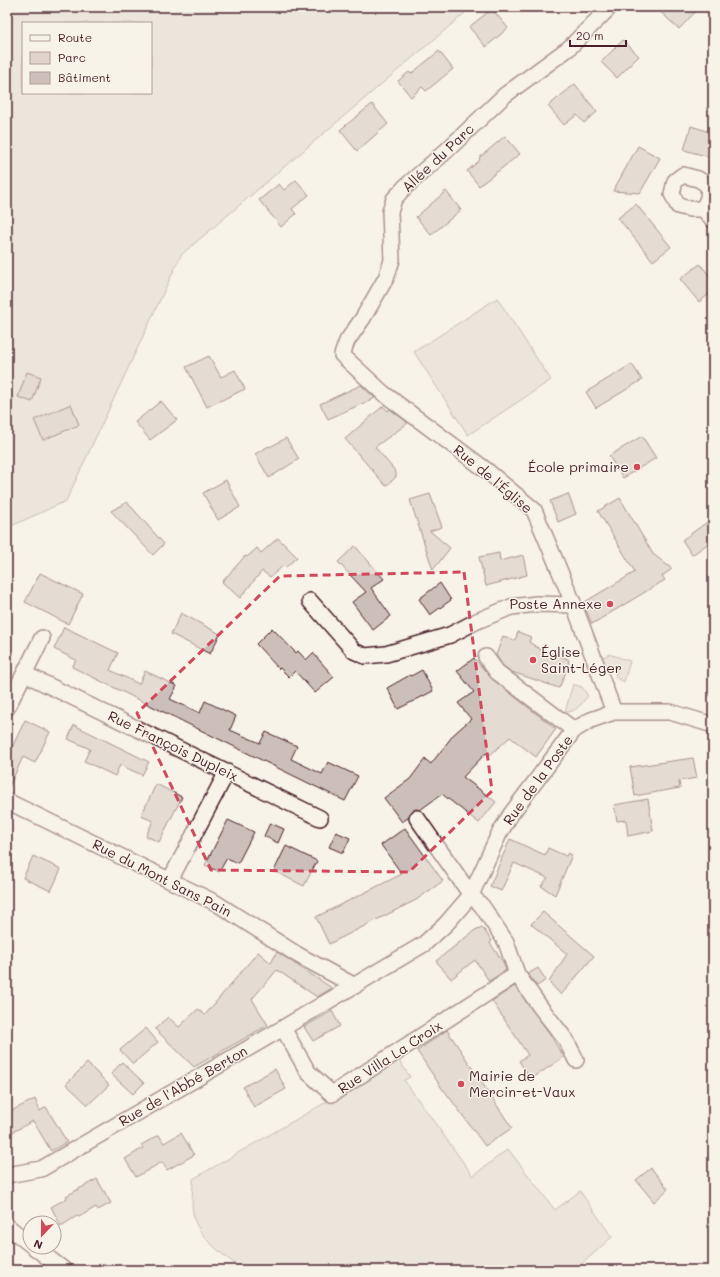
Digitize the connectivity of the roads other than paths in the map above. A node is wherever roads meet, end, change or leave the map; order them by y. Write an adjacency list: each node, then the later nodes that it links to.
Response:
1 (610, 7): 4 (street, Allée du Parc)
2 (703, 209): 3 (street)
3 (713, 220)
4 (342, 355): 6 (street, Rue de l'Église)
5 (310, 601): 6 (street)
6 (574, 605): 11 (street, Rue de l'Église)
7 (42, 638): 9 (street)
8 (486, 657): 13 (street)
9 (25, 674): 10 (street); 14 (street, Rue François Dupleix)
10 (7, 708)
11 (614, 712): 12 (street, Rue de la Poste); 13 (street, Rue de la Poste)
12 (713, 726)
13 (574, 730): 19 (street, Rue de la Poste)
14 (227, 772): 16 (street, Rue François Dupleix); 18 (street)
15 (7, 801): 18 (street, Rue du Mont Sans Pain)
16 (320, 818)
17 (417, 818): 19 (street)
18 (170, 880): 21 (street, Rue du Mont Sans Pain)
19 (471, 896): 20 (street); 21 (street, Rue de la Poste)
20 (517, 974): 22 (street, Rue Villa La Croix); 23 (street)
21 (355, 986): 22 (street, Rue de l'Abbé Berton)
22 (283, 1028): 24 (street, Rue de l'Abbé Berton)
23 (576, 1060)
24 (7, 1175)
25 (7, 1226): 26 (street)
26 (22, 1238)
27 (44, 1255): 28 (street)
28 (64, 1270)

